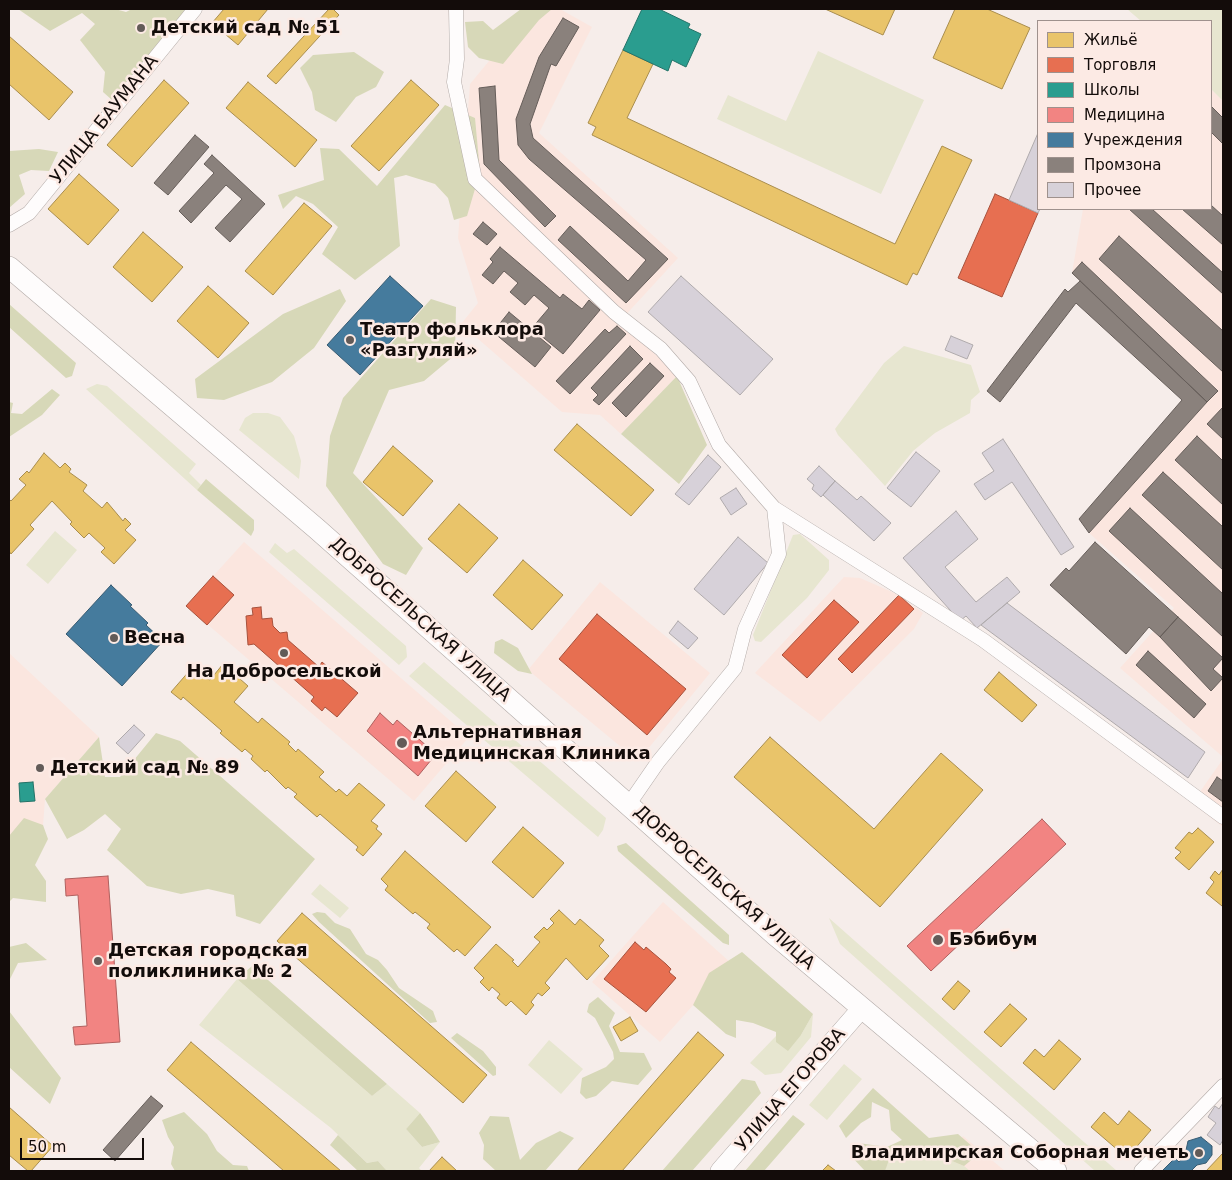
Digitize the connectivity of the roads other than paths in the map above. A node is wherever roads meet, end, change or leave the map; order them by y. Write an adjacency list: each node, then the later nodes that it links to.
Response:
1 (195, 9): 3 (street, УЛИЦА БАУМАНА)
2 (456, 9): 5 (street)
3 (9, 225)
4 (9, 267): 6 (main road, ДОБРОСЕЛЬСКАЯ УЛИЦА)
5 (774, 508): 6 (street); 7 (street)
6 (630, 804): 8 (main road, ДОБРОСЕЛЬСКАЯ УЛИЦА)
7 (1223, 817)
8 (861, 1009): 10 (main road, УЛИЦА ЕГОРОВА); 11 (main road, ДОБРОСЕЛЬСКАЯ УЛИЦА)
9 (1223, 1086): 12 (street)
10 (720, 1171)
11 (1056, 1171)
12 (1141, 1171)

